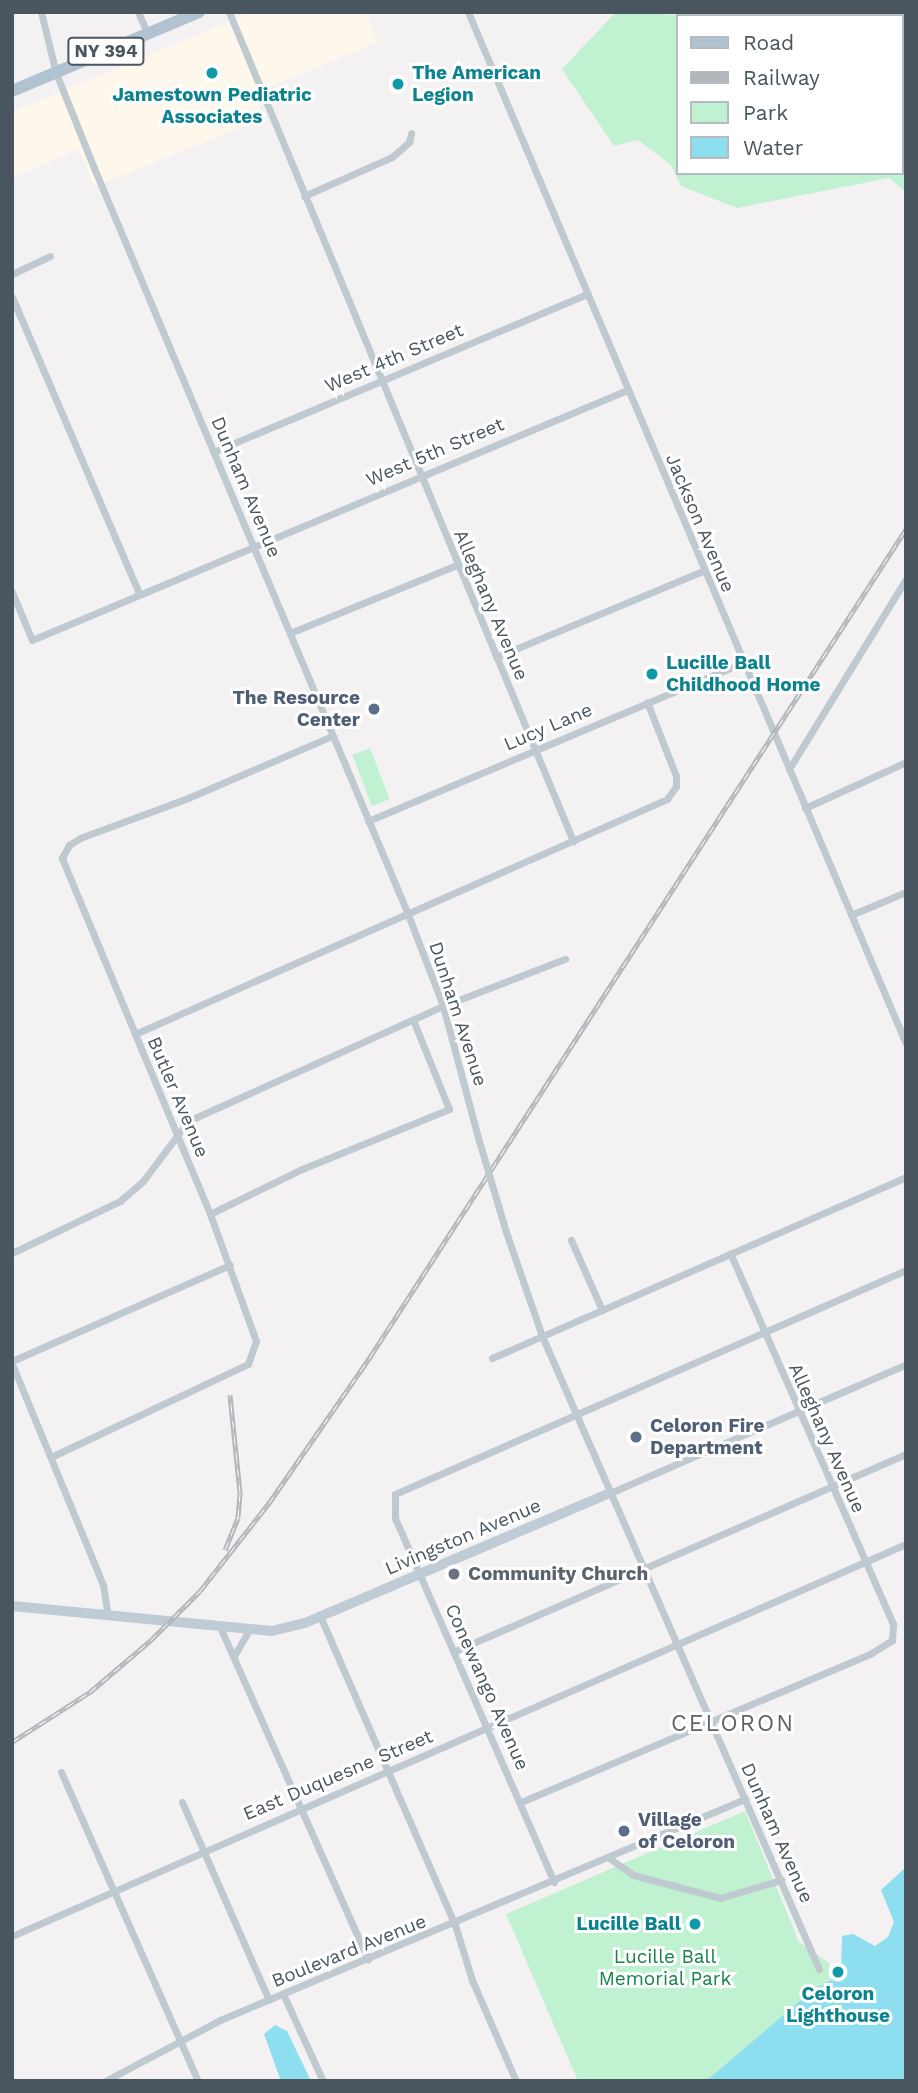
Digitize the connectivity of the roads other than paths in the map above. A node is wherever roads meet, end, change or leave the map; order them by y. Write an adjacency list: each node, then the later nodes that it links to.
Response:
1 (41, 12): 7 (street, Dunham Avenue)
2 (138, 12): 6 (street)
3 (199, 12): 6 (main road, NY 394)
4 (229, 12): 10 (street, Alleghany Avenue)
5 (468, 12): 13 (street, Jackson Avenue)
6 (148, 34): 7 (main road, NY 394)
7 (55, 73): 8 (main road, NY 394); 17 (street, Dunham Avenue)
8 (12, 90)
9 (411, 133): 10 (street)
10 (304, 196): 15 (street, Alleghany Avenue)
11 (50, 256): 12 (street)
12 (12, 274)
13 (587, 294): 15 (street, West 4th Street); 16 (street, Jackson Avenue)
14 (12, 297): 24 (street)
15 (380, 380): 17 (street, West 4th Street); 18 (street, Alleghany Avenue)
16 (627, 390): 18 (street, West 5th Street); 21 (street, Jackson Avenue)
17 (213, 452): 19 (street, Dunham Avenue)
18 (420, 475): 19 (street, West 5th Street); 20 (street, Alleghany Avenue)
19 (254, 545): 24 (street, West 5th Street); 25 (street, Dunham Avenue)
20 (457, 565): 25 (street); 26 (street, Alleghany Avenue)
21 (703, 571): 26 (street); 27 (street, Jackson Avenue)
22 (906, 579): 32 (street)
23 (12, 592): 24 (street, West 5th Street)
24 (139, 593)
25 (289, 634): 29 (street, Dunham Avenue)
26 (496, 657): 30 (street, Alleghany Avenue)
27 (742, 663): 28 (street, Lucy Lane); 32 (street, Jackson Avenue)
28 (647, 702): 30 (street, Lucy Lane); 35 (street)
29 (332, 736): 34 (street, Dunham Avenue); 43 (street, Butler Avenue)
30 (534, 750): 34 (street, Lucy Lane); 35 (street, Alleghany Avenue)
31 (906, 762): 33 (street)
32 (789, 769): 33 (street, Jackson Avenue)
33 (805, 808): 38 (street, Jackson Avenue)
34 (368, 821): 37 (street, Dunham Avenue)
35 (573, 841): 37 (street)
36 (906, 892): 38 (street)
37 (407, 912): 40 (street, Dunham Avenue); 43 (street)
38 (851, 915): 42 (street, Jackson Avenue)
39 (565, 958): 40 (street)
40 (443, 1006): 41 (street); 55 (street, Dunham Avenue, bridge)
41 (413, 1020): 45 (street); 47 (street)
42 (903, 1027): 44 (street, Jackson Avenue)
43 (135, 1034): 45 (street, Butler Avenue)
44 (906, 1044)
45 (178, 1135): 47 (street, Butler Avenue); 49 (street)
46 (906, 1177): 50 (street)
47 (211, 1214): 51 (street, Butler Avenue)
48 (571, 1240): 53 (street)
49 (12, 1253)
50 (730, 1253): 53 (street); 54 (street, Alleghany Avenue)
51 (230, 1265): 57 (street); 62 (street, Butler Avenue)
52 (906, 1270): 54 (street)
53 (602, 1310): 55 (street)
54 (764, 1332): 59 (street, Alleghany Avenue); 60 (street)
55 (542, 1336): 56 (street); 60 (street, Dunham Avenue)
56 (492, 1358)
57 (12, 1362): 62 (street)
58 (906, 1364): 59 (street, Livingston Avenue)
59 (798, 1412): 63 (street, Alleghany Avenue); 64 (street, Livingston Avenue)
60 (575, 1413): 64 (street, Dunham Avenue); 68 (street, Conewango Avenue)
61 (906, 1454): 63 (street)
62 (51, 1457): 70 (street)
63 (832, 1487): 66 (street, Alleghany Avenue); 67 (street)
64 (610, 1493): 67 (street, Dunham Avenue); 68 (street, Livingston Avenue)
65 (906, 1544): 66 (street, East Duquesne Street)
66 (864, 1562): 74 (street, East Duquesne Street); 77 (street, Alleghany Avenue)
67 (642, 1568): 74 (street, Dunham Avenue); 75 (street)
68 (421, 1574): 71 (street, Livingston Avenue); 75 (street, Conewango Avenue)
69 (12, 1606): 70 (street, Livingston Avenue)
70 (108, 1616): 72 (street, Livingston Avenue)
71 (320, 1616): 73 (street, Livingston Avenue); 79 (street)
72 (220, 1628): 73 (street, Livingston Avenue); 76 (street)
73 (249, 1630): 76 (street)
74 (676, 1645): 77 (street, Dunham Avenue); 78 (street, East Duquesne Street)
75 (455, 1651): 78 (street, Conewango Avenue)
76 (233, 1657): 84 (street)
77 (711, 1723): 81 (street, Dunham Avenue); 83 (street)
78 (489, 1728): 79 (street, East Duquesne Street); 83 (street, Conewango Avenue)
79 (389, 1769): 84 (street, East Duquesne Street); 90 (street)
80 (61, 1772): 89 (street)
81 (745, 1799): 86 (street, Boulevard Avenue); 87 (street, Dunham Avenue)
82 (182, 1802): 85 (street)
83 (521, 1802): 88 (street, Conewango Avenue)
84 (301, 1808): 85 (street, East Duquesne Street); 92 (street)
85 (204, 1851): 89 (street, East Duquesne Street); 95 (street)
86 (609, 1858): 87 (street); 88 (street, Boulevard Avenue)
87 (781, 1880): 93 (street, Dunham Avenue)
88 (554, 1882): 90 (street, Boulevard Avenue)
89 (113, 1891): 91 (street, East Duquesne Street); 96 (street)
90 (455, 1925): 92 (street, Boulevard Avenue); 100 (street)
91 (12, 1936)
92 (368, 1960): 94 (street, Boulevard Avenue)
93 (819, 1969)
94 (283, 1994): 95 (street, Boulevard Avenue); 99 (street)
95 (269, 2000): 96 (street, Boulevard Avenue)
96 (180, 2041): 97 (street, Boulevard Avenue); 98 (street)
97 (105, 2081)
98 (198, 2081)
99 (323, 2081)
100 (516, 2081)

